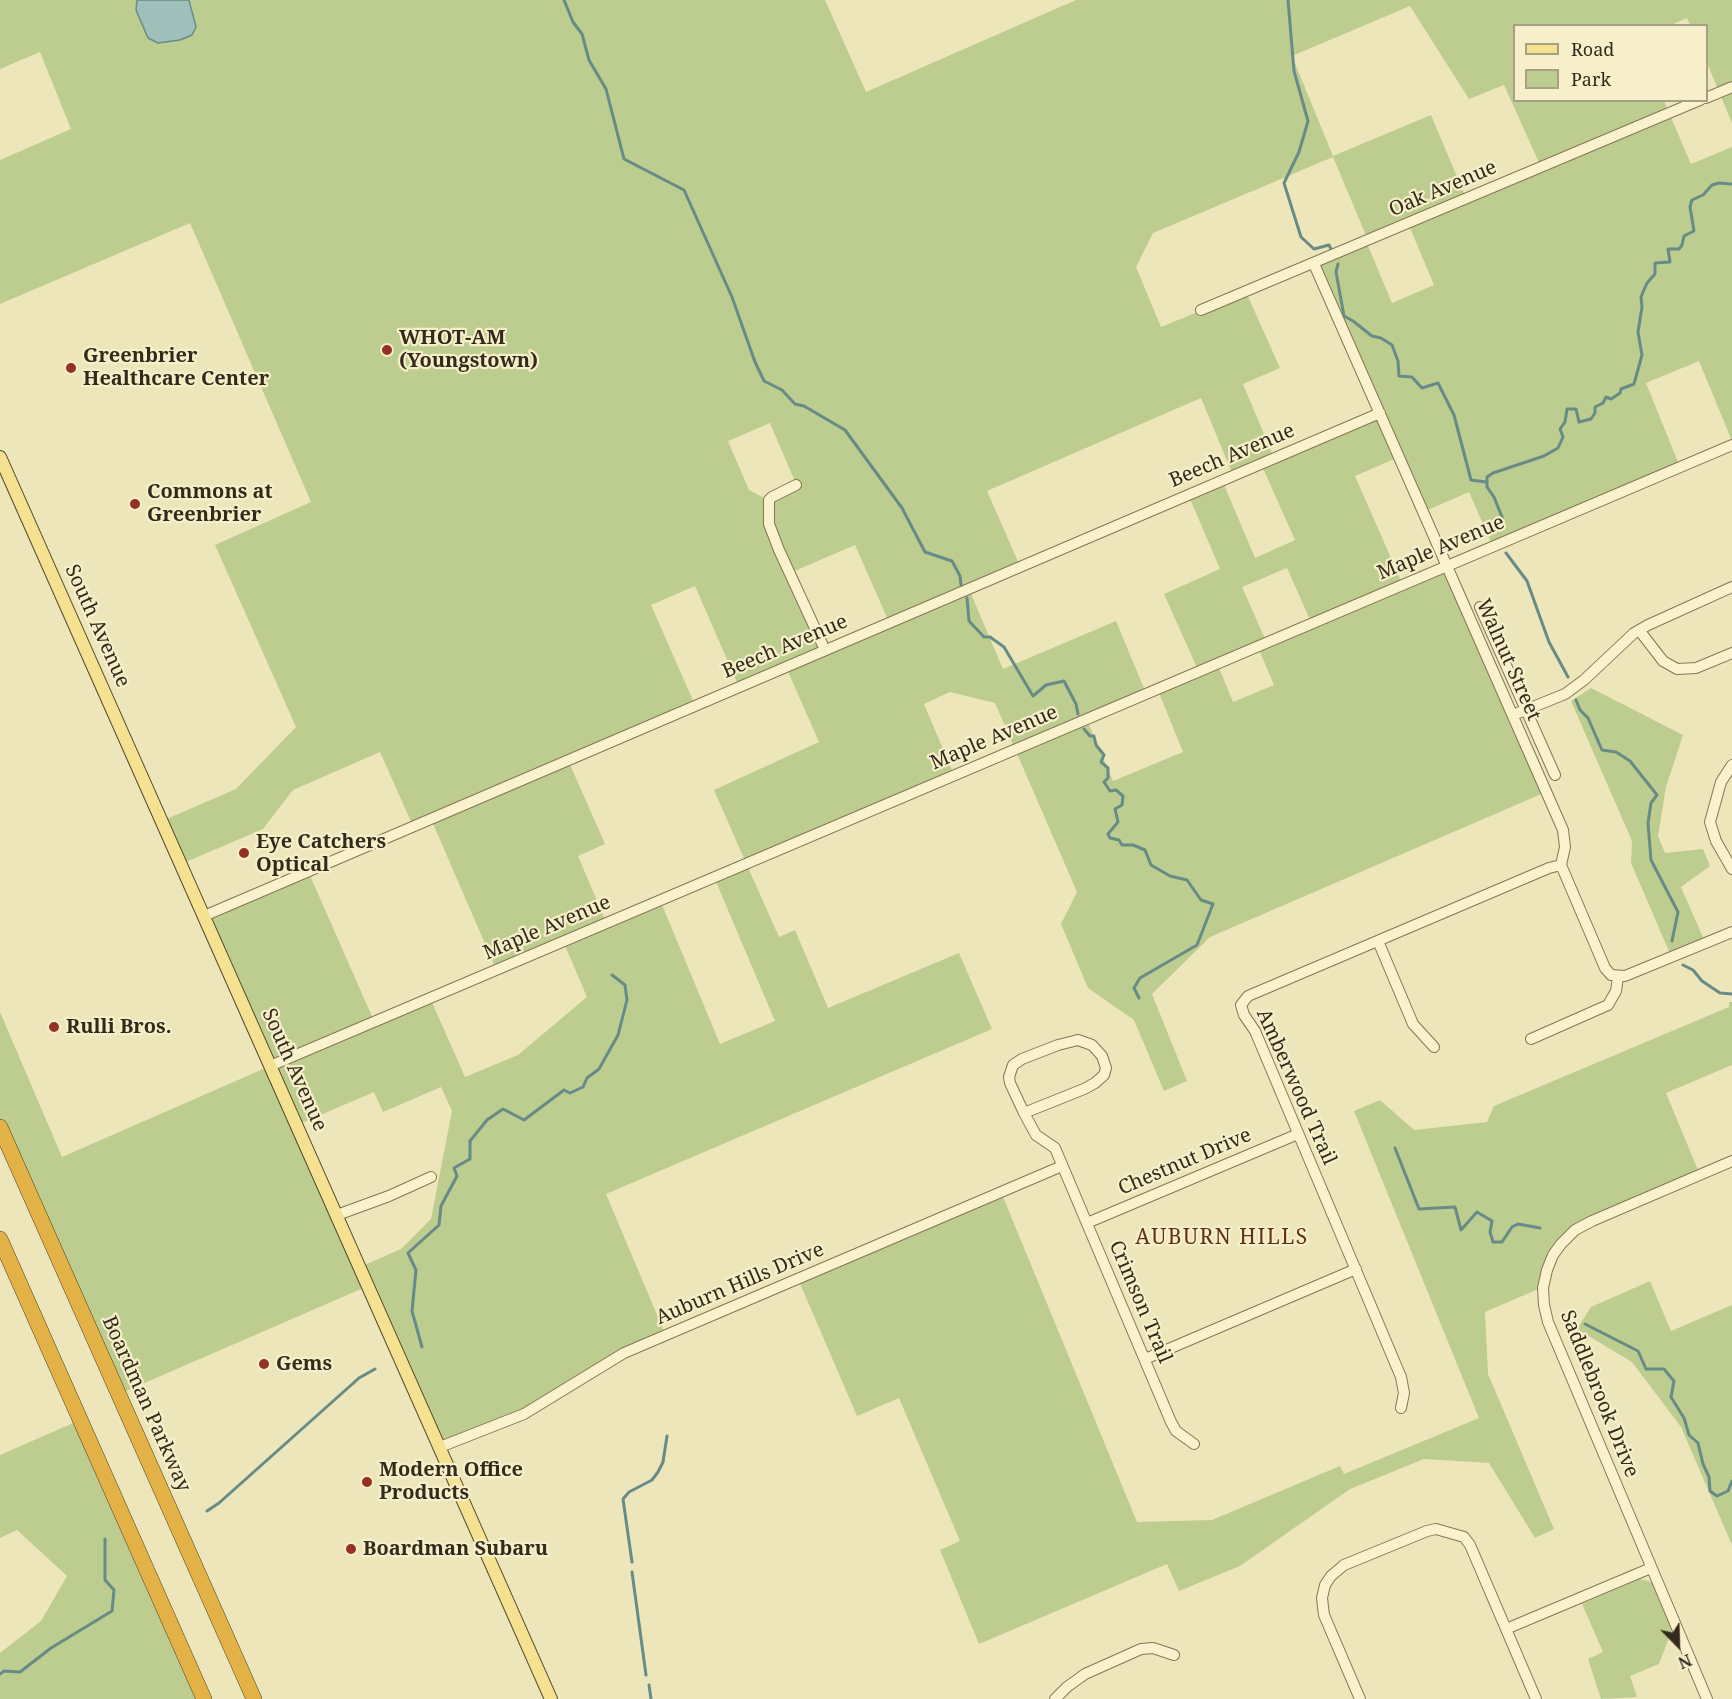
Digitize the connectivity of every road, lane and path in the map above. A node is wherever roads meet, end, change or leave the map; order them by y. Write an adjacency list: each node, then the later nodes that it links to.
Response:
1 (1732, 87): 2 (street)
2 (1708, 98)
3 (1695, 102): 4 (street, Oak Avenue)
4 (1314, 264): 5 (street, Oak Avenue); 6 (street, Walnut Street)
5 (1201, 310)
6 (1380, 413): 10 (street, Walnut Street); 14 (street, Beech Avenue)
7 (1732, 445): 10 (street, Maple Avenue)
8 (0, 457): 22 (main road, South Avenue)
9 (796, 484): 14 (street)
10 (1446, 565): 17 (street, Walnut Street); 28 (street, Maple Avenue)
11 (1732, 587): 13 (street)
12 (1480, 607): 16 (street)
13 (1639, 630): 15 (street); 16 (street)
14 (825, 650): 22 (street, Beech Avenue)
15 (1732, 653)
16 (1527, 710): 17 (street); 19 (street)
17 (1513, 715): 20 (street, Walnut Street)
18 (1732, 765): 21 (street)
19 (1555, 775)
20 (1561, 865): 24 (street, Amberwood Trail); 25 (street, Walnut Street)
21 (1732, 869)
22 (204, 916): 28 (main road, South Avenue)
23 (1732, 932): 25 (street)
24 (1378, 941): 27 (street); 31 (street, Amberwood Trail)
25 (1618, 977): 26 (street)
26 (1531, 1038)
27 (1434, 1047)
28 (270, 1066): 35 (main road, South Avenue)
29 (1024, 1113): 29 (street, Crimson Trail); 33 (street, Crimson Trail)
30 (0, 1127): 47 (highway, Boardman Parkway)
31 (1298, 1134): 36 (street, Chestnut Drive); 38 (street, Amberwood Trail)
32 (1732, 1161): 43 (street, Saddlebrook Drive)
33 (1062, 1166): 36 (street, Crimson Trail); 42 (street, Auburn Hills Drive)
34 (430, 1178): 35 (street)
35 (337, 1215): 42 (main road, South Avenue)
36 (1087, 1223): 39 (street, Crimson Trail)
37 (0, 1239): 46 (highway)
38 (1356, 1269): 39 (street); 40 (street, Amberwood Trail)
39 (1145, 1359): 41 (street, Crimson Trail)
40 (1401, 1408)
41 (1194, 1444)
42 (440, 1447): 48 (main road, South Avenue)
43 (1651, 1568): 44 (street); 52 (street, Saddlebrook Drive)
44 (1506, 1629): 50 (street); 51 (street)
45 (1174, 1655): 49 (street)
46 (204, 1699)
47 (254, 1699)
48 (551, 1699)
49 (1055, 1699)
50 (1360, 1699)
51 (1536, 1699)
52 (1707, 1699)

